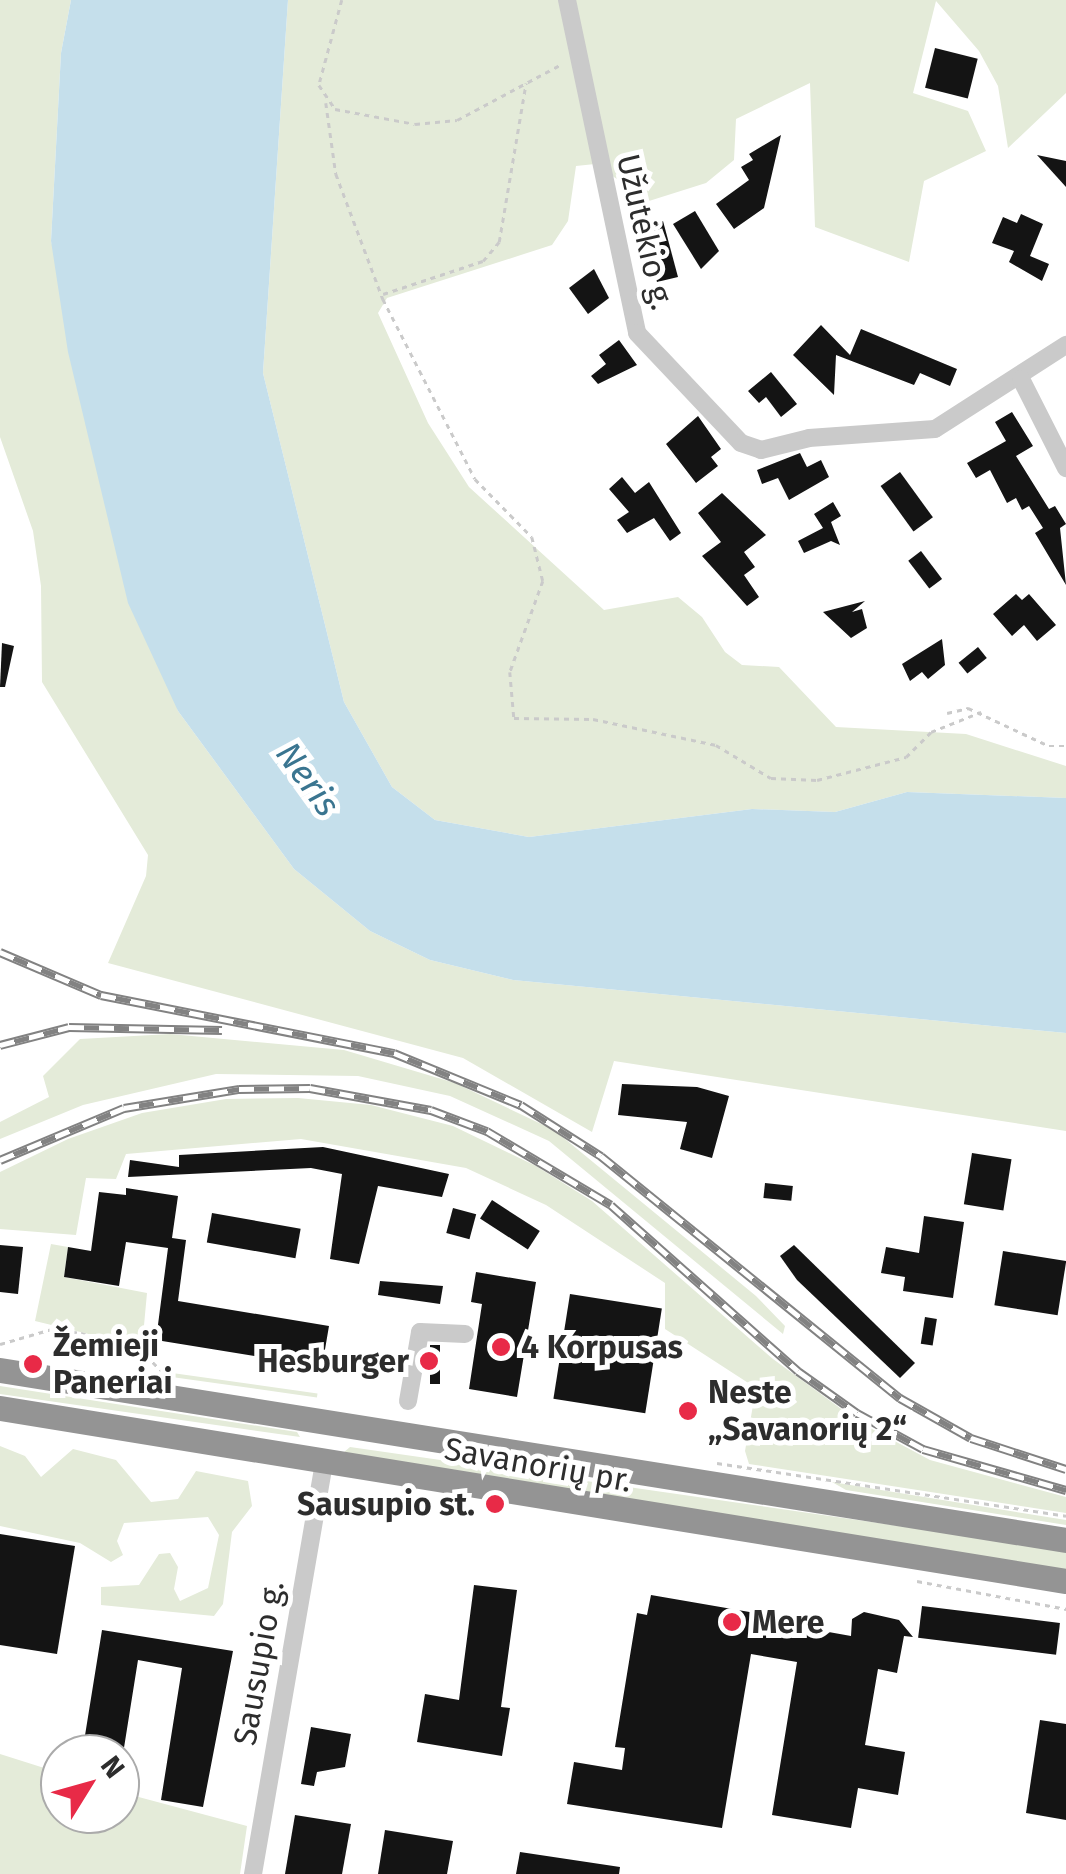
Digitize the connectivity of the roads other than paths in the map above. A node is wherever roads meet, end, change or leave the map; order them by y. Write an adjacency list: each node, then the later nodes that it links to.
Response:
1 (567, 0): 3 (street, Užutėkio g.)
2 (1066, 346): 3 (street, Užutėkio g.)
3 (1021, 379): 4 (street)
4 (1066, 468)
5 (465, 1334): 7 (street)
6 (0, 1370): 9 (highway, Savanorių pr.)
7 (408, 1400)
8 (0, 1408): 10 (highway, Savanorių pr.)
9 (330, 1425): 10 (highway); 11 (highway, Savanorių pr.)
10 (324, 1462): 12 (highway, Savanorių pr.); 13 (street, Sausupio g.)
11 (1066, 1540)
12 (1066, 1580)
13 (253, 1874)

